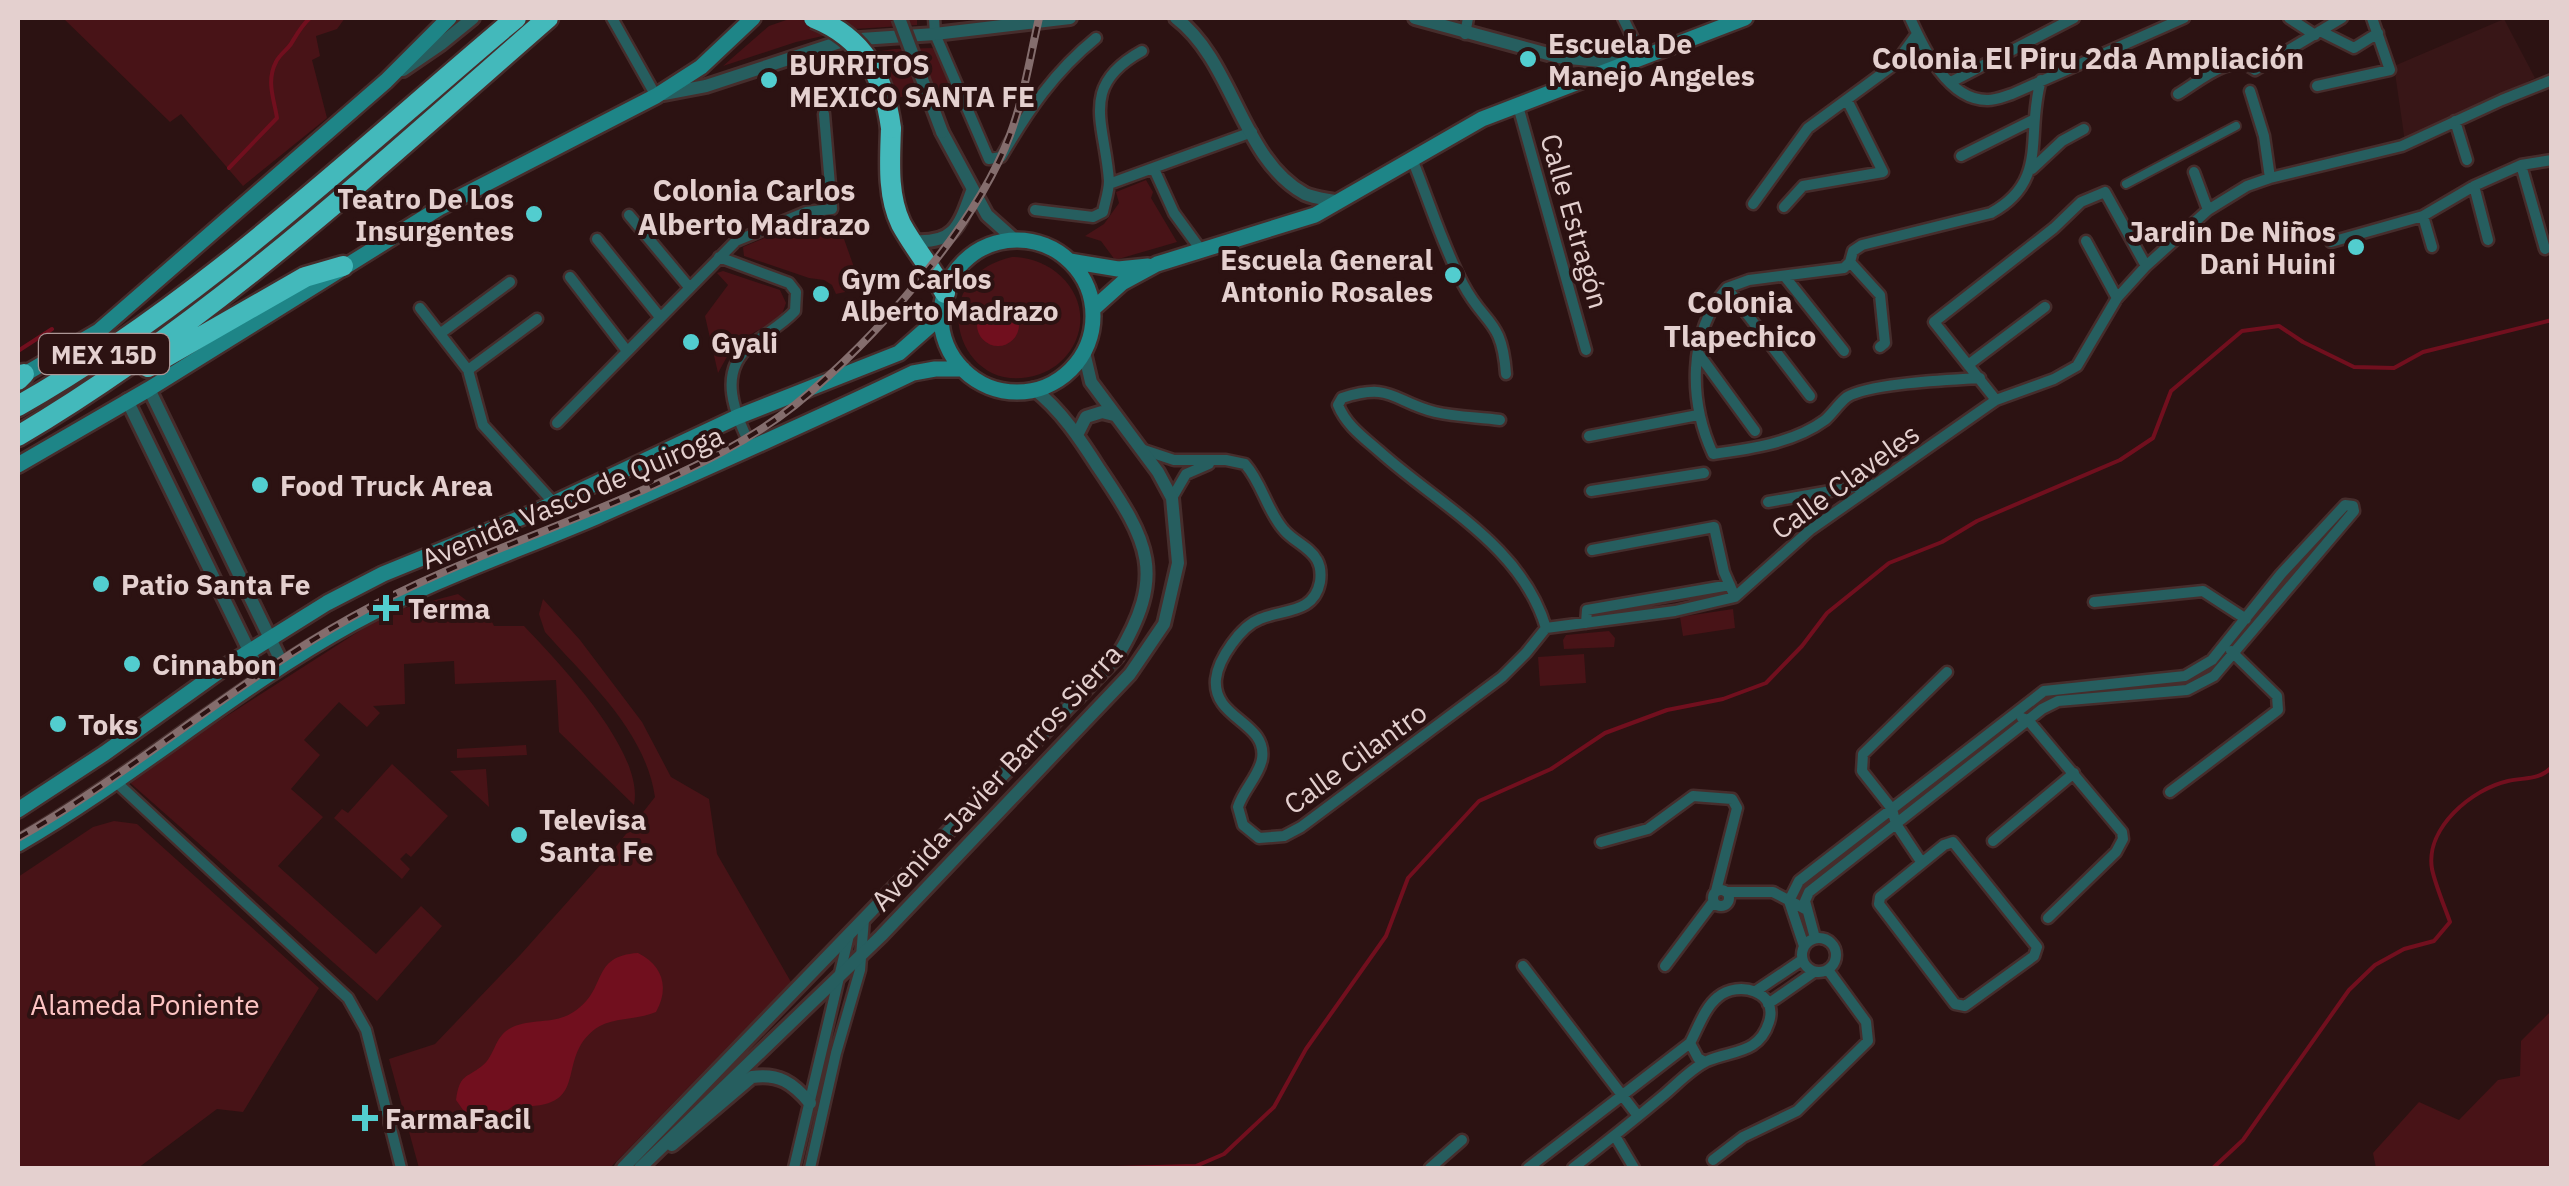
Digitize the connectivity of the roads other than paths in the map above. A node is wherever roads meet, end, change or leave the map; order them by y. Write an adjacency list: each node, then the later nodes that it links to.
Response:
1 (449, 18): 33 (main road)
2 (473, 18): 33 (street)
3 (516, 18): 114 (highway, MEX 15D)
4 (548, 18): 108 (highway, MEX 15D)
5 (612, 18): 38 (street)
6 (754, 18): 38 (main road)
7 (814, 18): 70 (highway, bridge)
8 (899, 18): 59 (street, bridge)
9 (934, 18): 24 (street)
10 (1070, 18): 24 (street)
11 (1176, 18): 46 (street)
12 (1415, 18): 25 (street)
13 (1468, 18): 25 (street)
14 (1623, 18): 29 (street)
15 (1739, 18): 29 (main road)
16 (1910, 18): 26 (street)
17 (2074, 18): 34 (street)
18 (2184, 18): 31 (street)
19 (2289, 18): 22 (street)
20 (2342, 18): 22 (street)
21 (2372, 18): 23 (street)
22 (2317, 33): 23 (street); 37 (street)
23 (2378, 33): 35 (street)
24 (935, 34): 27 (street); 38 (street)
25 (1466, 34): 30 (street)
26 (1917, 34): 34 (street); 39 (street)
27 (1096, 38)
28 (1142, 51): 56 (street)
29 (1641, 55): 30 (main road)
30 (1620, 63): 40 (main road)
31 (2041, 80): 34 (street); 42 (street)
32 (2552, 80): 43 (street, Calle Claveles)
33 (386, 82): 106 (main road)
34 (1951, 82)
35 (2317, 86)
36 (2250, 91): 55 (street)
37 (2178, 94)
38 (656, 96): 80 (main road)
39 (1847, 100): 61 (street); 62 (street)
40 (1518, 106): 48 (main road); 97 (street, Calle Estragón)
41 (824, 114): 76 (street)
42 (2033, 120): 47 (street); 53 (street)
43 (2455, 121): 49 (street); 55 (street, Calle Claveles)
44 (2236, 126): 57 (street)
45 (2084, 130): 53 (street)
46 (1252, 132): 52 (street); 60 (street)
47 (1961, 156)
48 (1412, 159): 60 (main road); 105 (street)
49 (2467, 160)
50 (2552, 160): 51 (street)
51 (2521, 165): 58 (street); 74 (street)
52 (1154, 168): 56 (street); 75 (street)
53 (2032, 169): 78 (street)
54 (2194, 172): 64 (street)
55 (2270, 178): 64 (street, Calle Claveles)
56 (1110, 184): 63 (street)
57 (2126, 184)
58 (2474, 186): 66 (street); 69 (street)
59 (972, 191): 68 (street); 70 (street)
60 (1335, 201): 75 (main road)
61 (1753, 204)
62 (1784, 207)
63 (1035, 210)
64 (2208, 210): 81 (street, Calle Claveles)
65 (630, 215): 85 (street)
66 (2423, 216): 72 (street); 73 (street)
67 (597, 239): 93 (street)
68 (1015, 240): 77 (main road); 87 (main road)
69 (2488, 240)
70 (912, 241): 87 (highway)
71 (2086, 241): 88 (street)
72 (2331, 242)
73 (2432, 246)
74 (2545, 249)
75 (1201, 250): 79 (main road)
76 (719, 257): 85 (street); 117 (street)
77 (1070, 261): 79 (main road); 91 (main road)
78 (1850, 262): 83 (street); 96 (street)
79 (1158, 264): 91 (main road)
80 (342, 266): 108 (highway); 109 (main road)
81 (2146, 266): 88 (street, Calle Claveles); 102 (street)
82 (570, 277): 98 (street)
83 (1786, 278): 86 (street); 101 (street)
84 (510, 282): 95 (street)
85 (689, 287): 93 (street)
86 (1727, 288): 100 (street); 111 (street)
87 (944, 293): 92 (main road)
88 (2118, 298): 113 (street, Calle Claveles)
89 (2045, 307): 102 (street)
90 (420, 308): 95 (street)
91 (1093, 309): 99 (main road)
92 (941, 316): 103 (main road); 117 (main road, Avenida Vasco de Quiroga)
93 (660, 317): 98 (street)
94 (537, 319): 104 (street)
95 (441, 333): 104 (street)
96 (1880, 348)
97 (1586, 350)
98 (627, 351): 119 (street)
99 (1084, 352): 110 (main road); 115 (street, Avenida Javier Barros Sierra)
100 (1697, 352): 116 (street); 120 (street)
101 (1844, 352)
102 (1968, 365): 107 (street)
103 (963, 369): 110 (main road); 124 (main road, Avenida Vasco de Quiroga)
104 (468, 370): 133 (street)
105 (1506, 374)
106 (20, 377)
107 (1980, 378): 113 (street); 116 (street)
108 (96, 388): 122 (highway, MEX 15D)
109 (149, 389): 112 (main road); 145 (street)
110 (1034, 389): 121 (street, Avenida Javier Barros Sierra)
111 (1810, 396)
112 (126, 400): 127 (main road); 147 (street)
113 (1996, 400): 129 (street, Calle Claveles)
114 (18, 406)
115 (1114, 415): 121 (street); 125 (street, Avenida Javier Barros Sierra)
116 (1698, 415): 123 (street)
117 (737, 417): 124 (street); 133 (main road, Avenida Vasco de Quiroga)
118 (1500, 420): 144 (street)
119 (557, 423)
120 (1755, 430)
121 (1077, 435): 167 (street, Avenida Javier Barros Sierra)
122 (18, 436)
123 (1589, 436)
124 (751, 446): 148 (main road, Avenida Vasco de Quiroga)
125 (1140, 449): 126 (street, Calle Cilantro); 131 (street, Avenida Javier Barros Sierra)
126 (1214, 461): 131 (street); 144 (street, Calle Cilantro)
127 (18, 465)
128 (1704, 473): 130 (street)
129 (1876, 483): 132 (street); 139 (street, Calle Claveles)
130 (1591, 492)
131 (1172, 498): 171 (street, Avenida Javier Barros Sierra)
132 (1768, 502)
133 (554, 503): 145 (main road, Avenida Vasco de Quiroga)
134 (1592, 550): 137 (street)
135 (2281, 574): 136 (street); 136 (street); 138 (street)
136 (2292, 584): 141 (street)
137 (1730, 585): 139 (street); 143 (street)
138 (2268, 589): 141 (street); 142 (street)
139 (1735, 598): 143 (street)
140 (2094, 602): 142 (street)
141 (2279, 602): 146 (street)
142 (2246, 619): 146 (street)
143 (1586, 623): 144 (street)
144 (1546, 628)
145 (270, 638): 147 (main road, Avenida Vasco de Quiroga); 148 (street)
146 (2230, 649): 151 (street); 152 (street); 155 (street)
147 (249, 651): 150 (street); 157 (main road, Avenida Vasco de Quiroga)
148 (282, 663): 150 (main road, Avenida Vasco de Quiroga)
149 (1947, 672): 156 (street)
150 (262, 677): 154 (main road, Avenida Vasco de Quiroga)
151 (2013, 714): 152 (street); 156 (street)
152 (2028, 720): 153 (street); 158 (street)
153 (2074, 773): 159 (street); 166 (street)
154 (115, 781): 161 (main road, Avenida Vasco de Quiroga); 188 (street)
155 (2170, 792)
156 (1892, 809): 158 (street); 164 (street)
157 (18, 810)
158 (1896, 824): 162 (street); 165 (street)
159 (1993, 840)
160 (1601, 842): 163 (street)
161 (18, 844)
162 (1922, 863): 162 (street)
163 (1718, 895): 164 (street); 174 (street)
164 (1789, 901): 165 (street); 170 (street)
165 (1806, 910): 169 (street)
166 (2048, 918)
167 (864, 919): 168 (street, Avenida Javier Barros Sierra); 171 (street)
168 (849, 934): 177 (street); 189 (street, Avenida Javier Barros Sierra)
169 (1815, 938): 170 (street); 175 (street)
170 (1804, 946): 172 (street)
171 (862, 954): 177 (street, Avenida Javier Barros Sierra); 192 (street)
172 (1802, 960): 176 (street); 178 (street)
173 (1523, 966): 182 (street)
174 (1665, 966)
175 (1828, 970): 176 (street); 187 (street)
176 (1814, 972): 179 (street)
177 (842, 973): 183 (street); 190 (street, Avenida Javier Barros Sierra)
178 (1756, 991): 179 (street); 180 (street)
179 (1768, 1004): 181 (street)
180 (1690, 1043): 181 (street); 182 (street)
181 (1705, 1062): 184 (street)
182 (1622, 1098): 184 (street); 194 (street)
183 (810, 1104): 190 (street); 191 (street)
184 (1638, 1116): 185 (street)
185 (1615, 1136): 195 (street); 196 (street)
186 (1462, 1140): 193 (street)
187 (1713, 1160)
188 (401, 1168)
189 (623, 1168)
190 (642, 1168)
191 (794, 1168)
192 (810, 1168)
193 (1430, 1168)
194 (1528, 1168)
195 (1574, 1168)
196 (1634, 1168)

